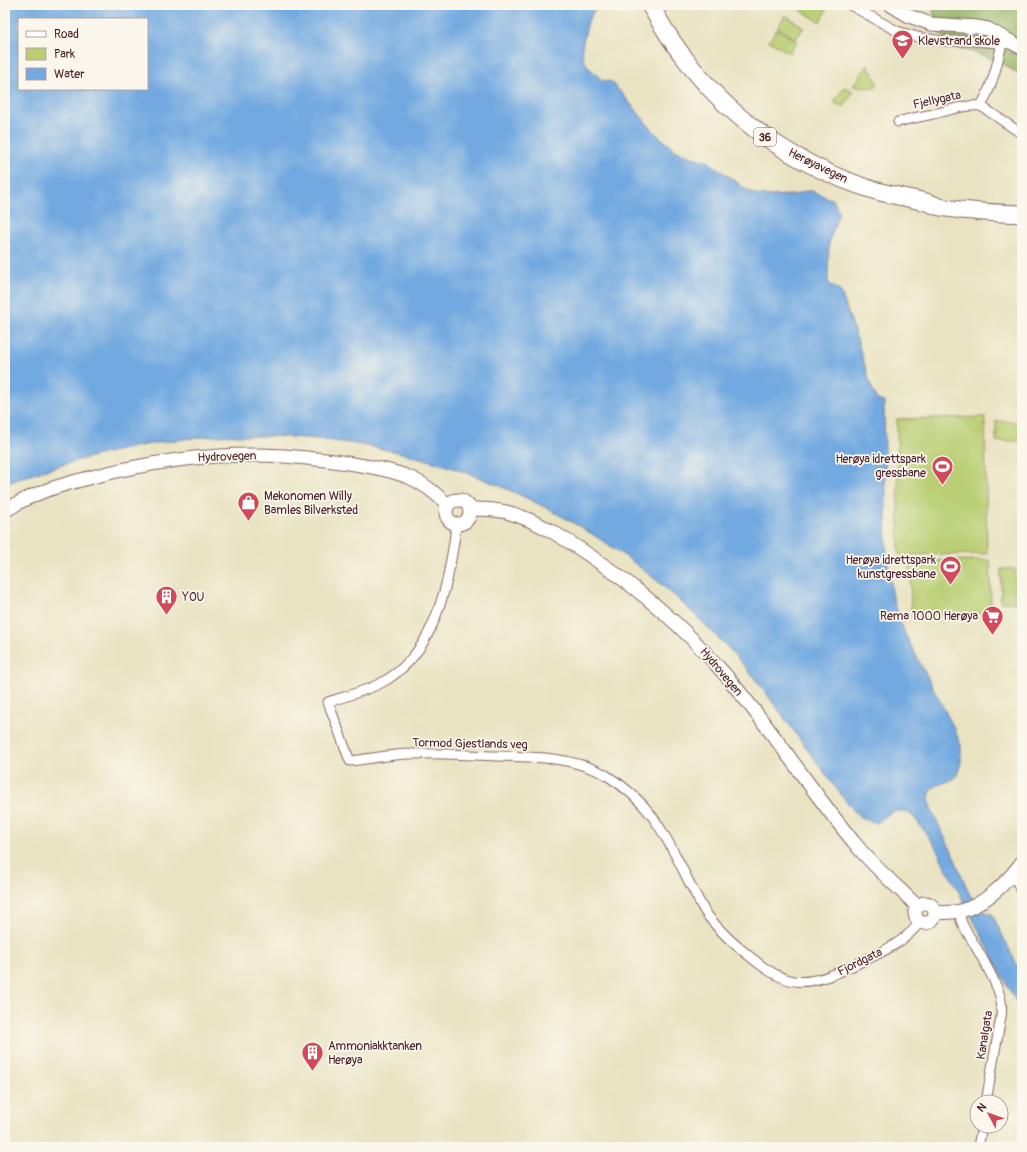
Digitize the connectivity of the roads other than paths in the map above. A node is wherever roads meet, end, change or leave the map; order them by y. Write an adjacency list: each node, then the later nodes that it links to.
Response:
1 (650, 5): 8 (highway, Herøyavegen / 36)
2 (891, 5): 4 (street)
3 (853, 7): 4 (street)
4 (1013, 45): 5 (street)
5 (981, 106): 6 (street, Fjellygata); 7 (street)
6 (898, 122)
7 (1022, 134)
8 (928, 202): 9 (highway, Herøyavegen / 36); 10 (highway, Herøyavegen / 36)
9 (1022, 204)
10 (1022, 214)
11 (447, 504): 12 (street); 13 (street, Hydrovegen); 14 (street)
12 (470, 509): 14 (street); 18 (street, Hydrovegen)
13 (5, 511)
14 (456, 524): 22 (street, Tormod Gjestlands veg)
15 (1022, 862): 16 (street)
16 (1012, 874): 17 (street); 19 (street)
17 (1022, 892)
18 (918, 907): 20 (street); 21 (street)
19 (968, 908): 20 (street); 23 (street, Kanalgata)
20 (935, 913): 21 (street)
21 (920, 922): 22 (street, Fjordgata)
22 (790, 981)
23 (987, 1094)
24 (980, 1134): 25 (street)
25 (978, 1147)

